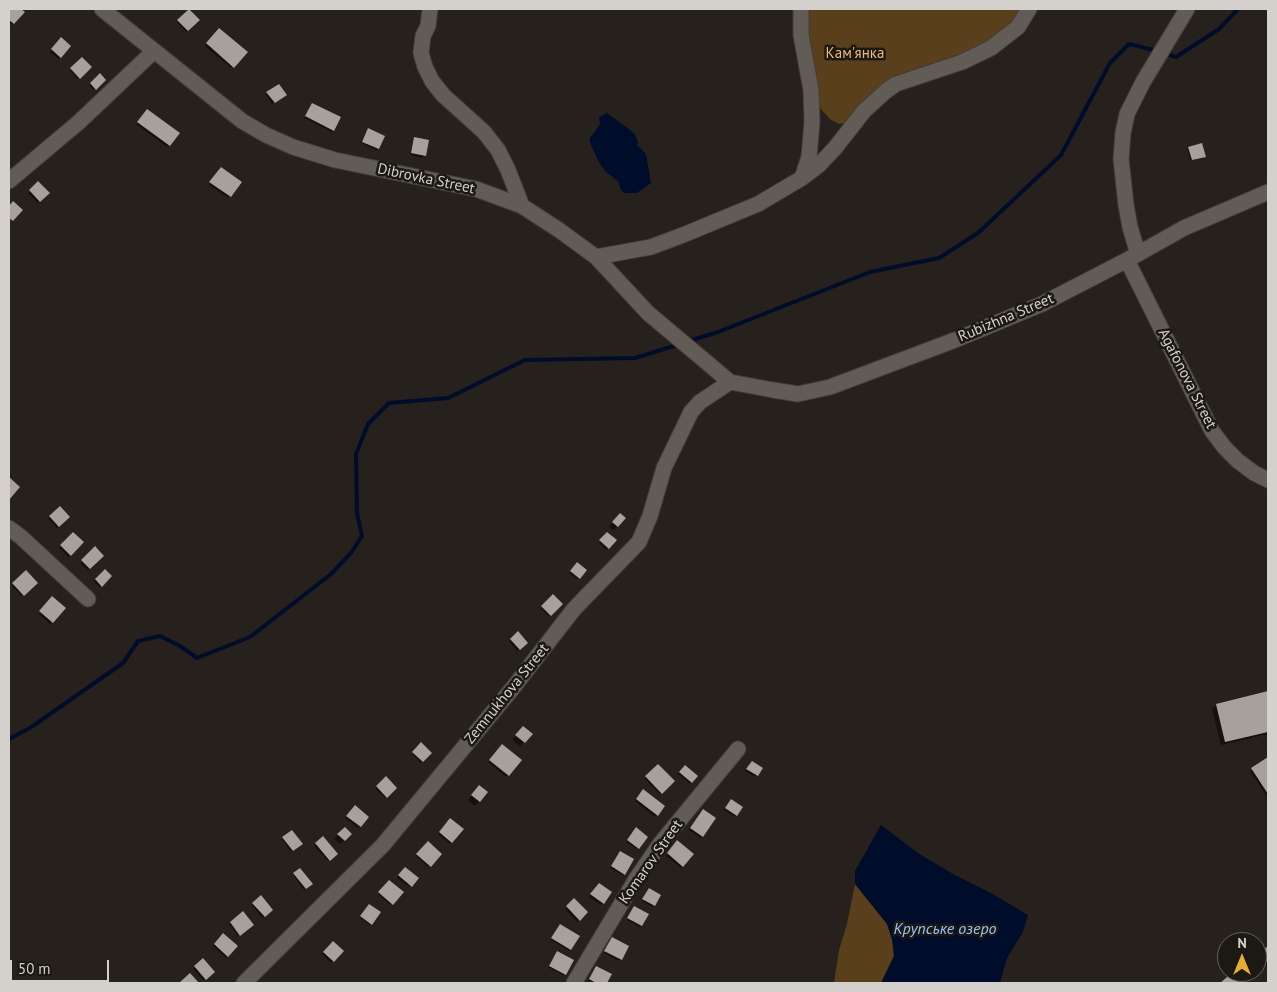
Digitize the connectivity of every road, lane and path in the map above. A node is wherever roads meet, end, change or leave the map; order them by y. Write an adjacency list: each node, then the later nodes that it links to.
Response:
1 (102, 9): 6 (street, Dibrovka Street)
2 (430, 9): 10 (street)
3 (801, 9): 7 (street)
4 (1029, 9): 7 (street)
5 (1186, 9): 12 (street, Agafonova Street)
6 (154, 51): 8 (street); 10 (street, Dibrovka Street)
7 (802, 178): 11 (street)
8 (9, 181)
9 (1268, 192): 12 (street, Rubizhna Street)
10 (522, 206): 11 (street, Dibrovka Street)
11 (596, 257): 13 (street, Dibrovka Street)
12 (1133, 257): 13 (street, Rubizhna Street); 14 (street, Agafonova Street)
13 (730, 382): 18 (street, Zemnukhova Street)
14 (1268, 480)
15 (9, 528): 16 (street)
16 (88, 599)
17 (738, 749): 19 (street, Komarov Street)
18 (244, 983)
19 (574, 983)

